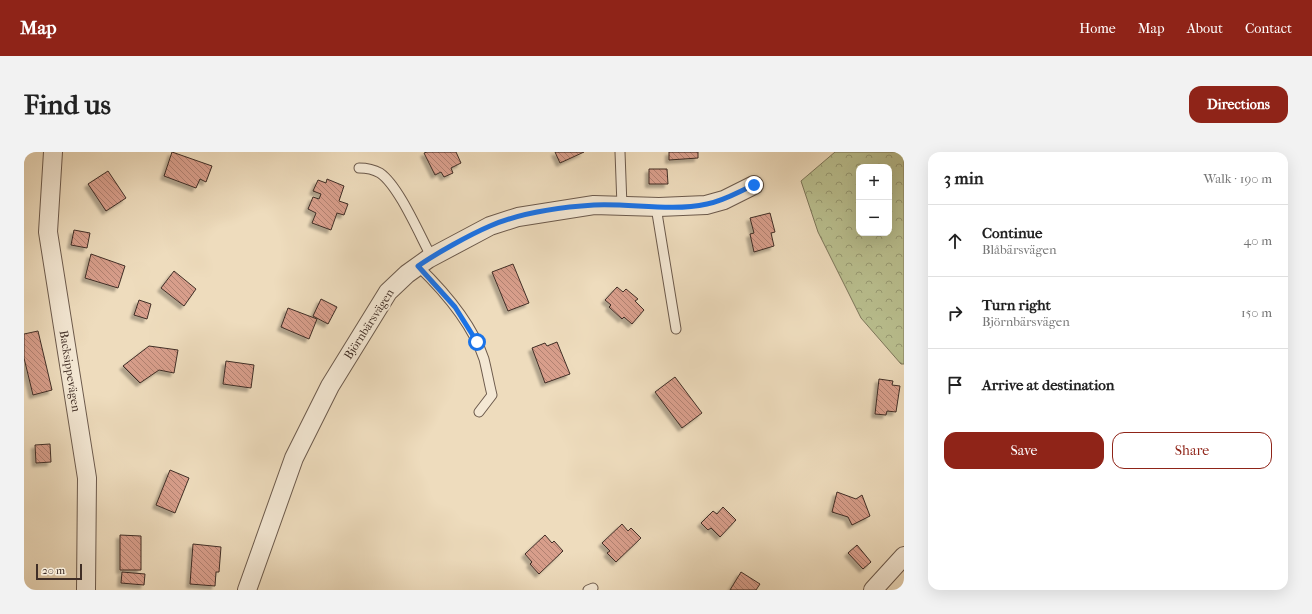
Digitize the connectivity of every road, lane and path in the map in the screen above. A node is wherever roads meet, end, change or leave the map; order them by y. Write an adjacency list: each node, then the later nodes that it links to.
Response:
1 (53, 152): 11 (street, Backsippevägen)
2 (620, 152): 5 (lane)
3 (360, 168): 7 (lane)
4 (754, 185): 6 (street, Björnbärsvägen)
5 (622, 206): 6 (street, Björnbärsvägen); 7 (street, Björnbärsvägen)
6 (656, 207): 8 (lane)
7 (425, 262): 9 (lane); 12 (street, Björnbärsvägen)
8 (676, 329)
9 (479, 412)
10 (904, 556): 13 (street)
11 (86, 590)
12 (247, 590)
13 (873, 590)

